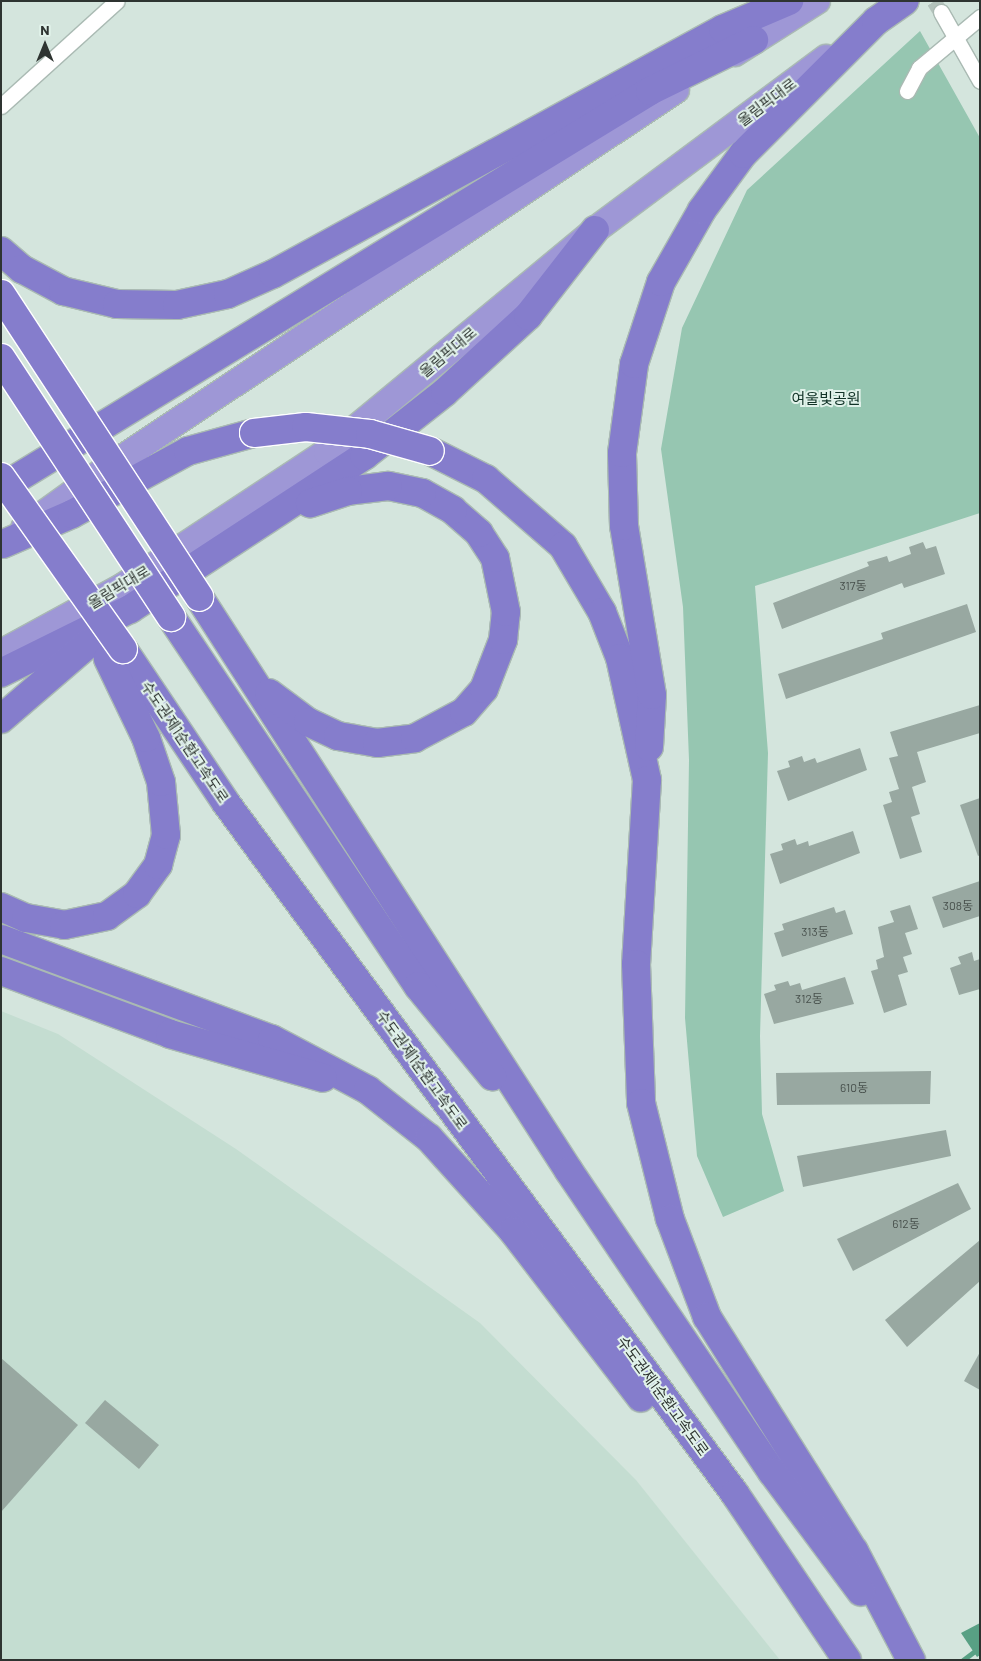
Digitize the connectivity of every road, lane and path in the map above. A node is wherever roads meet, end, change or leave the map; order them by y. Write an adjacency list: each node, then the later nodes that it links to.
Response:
1 (117, 1): 12 (street)
2 (789, 1): 14 (highway)
3 (817, 1): 9 (highway)
4 (905, 1): 7 (highway)
5 (941, 12): 8 (street)
6 (980, 17): 8 (street)
7 (876, 21): 13 (highway, 올림픽대로); 27 (highway)
8 (954, 34): 10 (street); 11 (street)
9 (754, 40): 18 (highway); 20 (highway)
10 (980, 81)
11 (907, 91)
12 (1, 106)
13 (595, 230): 19 (highway); 22 (highway, 올림픽대로)
14 (1, 251)
15 (1, 294): 25 (highway, bridge)
16 (1, 358): 32 (highway, bridge)
17 (1, 477): 23 (highway, bridge)
18 (1, 488)
19 (280, 512): 21 (highway); 25 (highway)
20 (2, 544): 27 (highway, bridge)
21 (130, 610): 24 (highway); 26 (highway)
22 (1, 653)
23 (116, 654): 28 (highway); 33 (highway, 수도권제1순환고속도로)
24 (1, 673)
25 (254, 681): 32 (highway)
26 (1, 719)
27 (647, 780): 35 (highway)
28 (1, 908)
29 (1, 939): 31 (highway)
30 (1, 971): 31 (highway)
31 (368, 1090): 33 (highway)
32 (569, 1170): 35 (highway)
33 (735, 1494): 34 (highway, 수도권제1순환고속도로)
34 (847, 1660)
35 (911, 1660)

